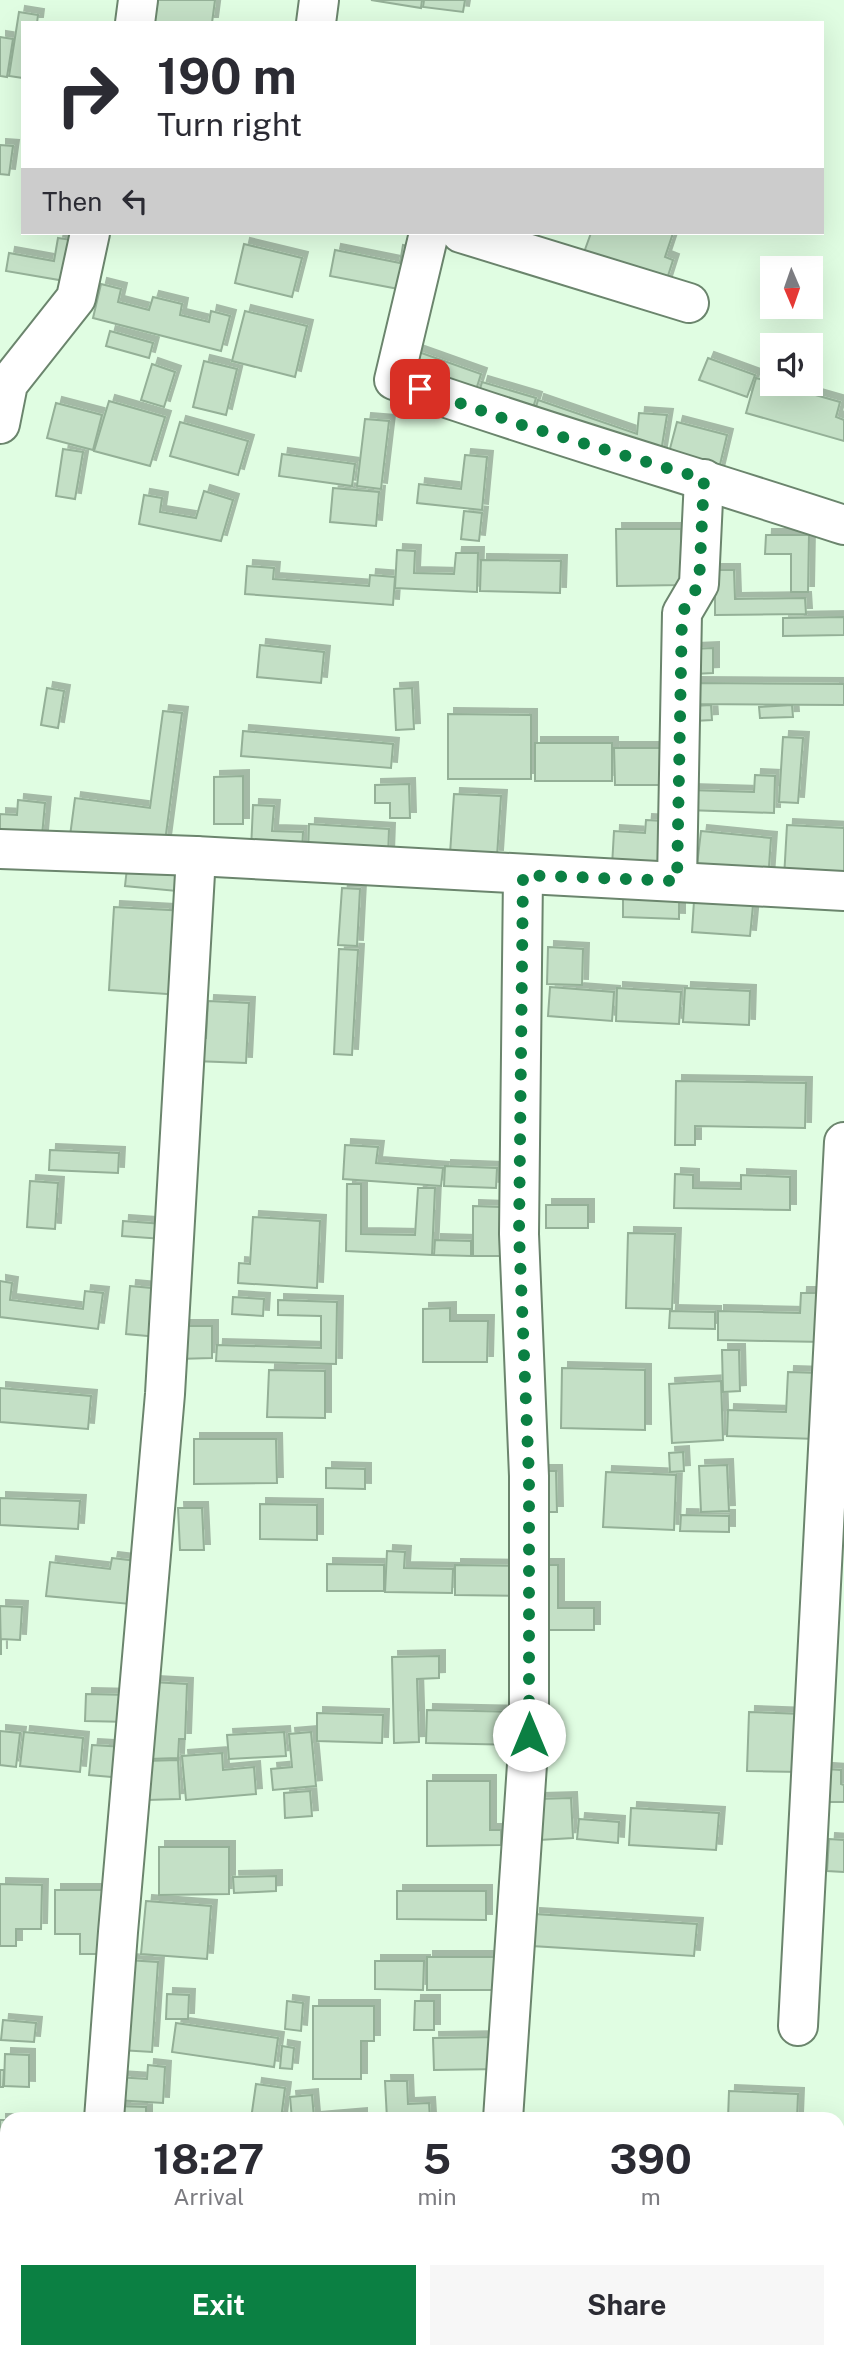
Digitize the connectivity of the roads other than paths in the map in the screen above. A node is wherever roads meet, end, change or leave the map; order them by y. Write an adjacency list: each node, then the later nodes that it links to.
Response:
1 (138, 0): 3 (street)
2 (319, 0): 4 (street)
3 (135, 21)
4 (316, 21)
5 (90, 235): 9 (street)
6 (429, 235): 10 (street)
7 (467, 235): 8 (street)
8 (689, 303)
9 (0, 424)
10 (704, 479): 11 (street); 15 (street)
11 (844, 525)
12 (0, 849): 13 (street)
13 (196, 856): 14 (street); 19 (street)
14 (523, 875): 15 (street); 20 (street)
15 (677, 881): 16 (street)
16 (844, 891)
17 (844, 1142): 18 (street)
18 (798, 2026)
19 (105, 2112)
20 (503, 2112)

